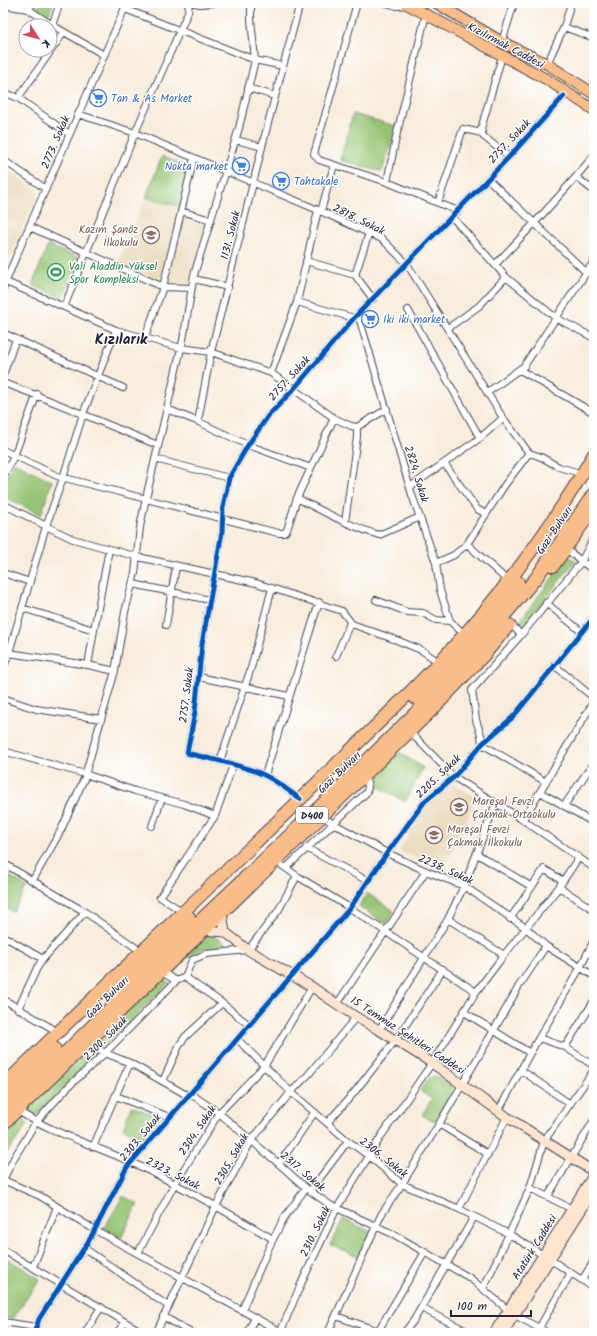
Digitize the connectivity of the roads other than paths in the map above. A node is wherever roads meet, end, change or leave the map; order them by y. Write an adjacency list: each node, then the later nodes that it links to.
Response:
1 (34, 3): 16 (street)
2 (60, 3): 19 (street)
3 (189, 3): 22 (street)
4 (194, 3): 5 (street)
5 (213, 3)
6 (251, 3): 28 (street)
7 (300, 3): 30 (street, 1131. Sokak)
8 (357, 3): 51 (street)
9 (386, 3): 13 (street)
10 (438, 3): 25 (main road, Kızılırmak Caddesi)
11 (514, 3): 25 (street)
12 (572, 3): 20 (street)
13 (406, 4): 17 (main road, Kızılırmak Caddesi)
14 (3, 5): 16 (street)
15 (126, 6): 22 (street); 26 (street, 2773. Sokak)
16 (28, 9): 18 (street)
17 (426, 14): 27 (main road, Kızılırmak Caddesi); 55 (street)
18 (42, 18)
19 (55, 18)
20 (564, 27): 24 (street); 29 (street)
21 (58, 28): 23 (street)
22 (179, 30): 28 (street); 42 (street)
23 (64, 32): 26 (street); 38 (street)
24 (594, 38)
25 (502, 42): 29 (main road, Kızılırmak Caddesi)
26 (104, 55): 40 (street, 2773. Sokak)
27 (502, 56): 31 (main road, Kızılırmak Caddesi); 43 (street)
28 (255, 60): 30 (street); 32 (street)
29 (547, 64): 33 (main road); 35 (main road, Kızılırmak Caddesi)
30 (283, 66): 36 (street, 1131. Sokak)
31 (546, 79): 37 (main road); 39 (main road, Kızılırmak Caddesi)
32 (248, 88): 36 (street); 45 (street)
33 (594, 88)
34 (3, 92): 38 (street)
35 (594, 94)
36 (275, 96): 46 (street, 1131. Sokak)
37 (564, 96): 41 (main road); 48 (street, 2757. Sokak)
38 (18, 98): 44 (street)
39 (594, 110)
40 (78, 114): 42 (street, 2818. Sokak); 44 (street, 2773. Sokak)
41 (594, 118)
42 (135, 133): 49 (street, 2818. Sokak); 68 (street)
43 (482, 133): 48 (street); 59 (street)
44 (69, 134): 57 (street, 2773. Sokak)
45 (236, 140): 46 (street); 52 (street)
46 (262, 147): 56 (street, 1131. Sokak)
47 (594, 156): 53 (street)
48 (509, 157): 54 (street, 2757. Sokak)
49 (194, 158): 52 (street, 2818. Sokak); 60 (street)
50 (3, 160): 57 (street)
51 (334, 164): 55 (street); 61 (street)
52 (226, 172): 56 (street, 2818. Sokak); 64 (street)
53 (576, 177): 58 (street); 65 (street)
54 (488, 179): 62 (street, 2757. Sokak); 65 (street)
55 (387, 182): 59 (street)
56 (253, 183): 61 (street, 2818. Sokak); 79 (street, 1131. Sokak)
57 (46, 189): 66 (street, 2773. Sokak)
58 (594, 191)
59 (438, 203): 62 (street)
60 (182, 211): 64 (street); 78 (street)
61 (320, 211): 67 (street, 2818. Sokak); 69 (street)
62 (458, 211): 63 (street, 2757. Sokak)
63 (452, 217): 71 (street, 2757. Sokak); 72 (street)
64 (211, 220): 76 (street)
65 (534, 223): 72 (street); 73 (street)
66 (30, 227): 68 (street); 77 (street, 2773. Sokak)
67 (369, 233): 71 (street, 2818. Sokak); 74 (street)
68 (86, 252): 78 (street); 84 (street)
69 (306, 261): 74 (street); 83 (street)
70 (594, 261): 73 (street)
71 (407, 264): 82 (street, 2757. Sokak); 88 (street, 2818. Sokak)
72 (494, 265): 75 (street)
73 (586, 273): 87 (street)
74 (355, 275): 82 (street)
75 (506, 278): 87 (street); 88 (street)
76 (194, 279): 79 (street); 80 (street)
77 (6, 282): 81 (street, 2773. Sokak); 84 (street)
78 (163, 287): 80 (street); 91 (street)
79 (228, 287): 95 (street, 1131. Sokak)
80 (192, 288): 94 (street)
81 (3, 289)
82 (373, 299): 86 (street, 2757. Sokak)
83 (297, 302): 86 (street); 97 (street)
84 (64, 307): 89 (street)
85 (408, 310): 113 (street)
86 (356, 316): 102 (street, 2757. Sokak); 106 (street, 2824. Sokak)
87 (556, 318): 92 (street); 96 (street)
88 (448, 328): 103 (street, 2818. Sokak)
89 (116, 330): 91 (street); 99 (street)
90 (3, 333): 93 (street)
91 (145, 338): 94 (street)
92 (594, 338)
93 (16, 339): 98 (street); 99 (street)
94 (181, 348): 95 (street); 105 (street)
95 (211, 352): 97 (street); 111 (street, 1131. Sokak)
96 (520, 370): 103 (street); 107 (street)
97 (271, 373): 102 (street)
98 (3, 375)
99 (98, 376): 101 (street); 108 (street)
100 (3, 383): 104 (street)
101 (123, 388)
102 (293, 390): 109 (street); 115 (street, 2757. Sokak)
103 (488, 392): 110 (street, 2818. Sokak)
104 (37, 394): 108 (street); 119 (street)
105 (167, 409): 111 (street); 114 (street)
106 (387, 409): 112 (street); 128 (street, 2824. Sokak)
107 (594, 413)
108 (83, 414): 114 (street); 126 (street)
109 (334, 418): 112 (street); 123 (street)
110 (503, 418): 113 (street); 117 (street, 2818. Sokak)
111 (199, 422): 115 (street)
112 (357, 426): 137 (street)
113 (480, 438): 121 (street)
114 (158, 445): 120 (street)
115 (248, 445): 123 (street); 127 (street, 2757. Sokak)
116 (3, 450): 119 (street)
117 (529, 454): 124 (street); 134 (street)
118 (594, 454): 124 (highway)
119 (14, 456): 125 (street); 126 (street)
120 (155, 459): 127 (street); 130 (street)
121 (444, 463): 128 (street); 134 (street)
122 (594, 463): 124 (highway)
123 (311, 468): 131 (street)
124 (588, 472): 150 (highway); 277 (highway, Gazi Bulvarı / D400)
125 (3, 478)
126 (63, 478): 130 (street); 138 (street)
127 (229, 478): 136 (street, 2757. Sokak)
128 (410, 487): 135 (street, 2824. Sokak)
129 (594, 493): 283 (highway, Gazi Bulvarı / D400)
130 (146, 498): 136 (street); 143 (street)
131 (297, 498): 136 (street); 137 (street)
132 (3, 504): 138 (street)
133 (594, 508): 141 (highway)
134 (486, 514): 140 (street)
135 (420, 517): 137 (street); 145 (street, 2824. Sokak)
136 (222, 519): 149 (street, 2757. Sokak)
137 (346, 522)
138 (46, 526): 142 (street); 151 (street)
139 (594, 537): 144 (street)
140 (467, 544): 145 (street); 150 (street)
141 (566, 549): 144 (street); 163 (highway)
142 (109, 550): 143 (street); 165 (street)
143 (138, 557): 146 (street); 152 (street)
144 (581, 562): 147 (street); 158 (street)
145 (436, 563): 161 (street, 2824. Sokak)
146 (176, 566): 149 (street); 154 (street)
147 (594, 572)
148 (3, 573): 151 (street)
149 (214, 574): 153 (street); 155 (street, 2757. Sokak)
150 (508, 581): 167 (highway)
151 (30, 582): 159 (street)
152 (133, 584): 154 (street); 175 (street)
153 (272, 588): 157 (street); 177 (street)
154 (171, 592): 155 (street); 164 (street)
155 (210, 600): 176 (street, 2757. Sokak)
156 (376, 600): 161 (street)
157 (319, 602): 162 (street); 178 (street)
158 (546, 603): 166 (street); 168 (street)
159 (22, 608): 165 (street); 169 (street)
160 (594, 617): 166 (street, 2205. Sokak)
161 (450, 621): 167 (street, 2824. Sokak)
162 (350, 623): 170 (street); 171 (street)
163 (510, 623): 168 (street); 183 (highway)
164 (166, 625)
165 (94, 630): 172 (street)
166 (582, 632): 173 (street, 2205. Sokak)
167 (464, 634): 171 (highway)
168 (521, 635): 184 (street)
169 (9, 653): 172 (street); 174 (street)
170 (336, 656)
171 (438, 662): 196 (highway)
172 (88, 665): 175 (street)
173 (554, 665): 180 (street); 184 (street, 2205. Sokak)
174 (3, 669)
175 (115, 671): 182 (street)
176 (198, 677): 177 (street); 186 (street, 2757. Sokak)
177 (245, 687): 178 (street); 186 (street)
178 (289, 696): 190 (street)
179 (3, 698): 182 (street)
180 (594, 698)
181 (594, 701): 193 (street)
182 (101, 719): 189 (street)
183 (410, 732): 191 (highway); 192 (street)
184 (482, 744): 192 (street, 2205. Sokak); 193 (street)
185 (3, 751): 189 (street)
186 (220, 761): 188 (street)
187 (594, 762): 198 (street)
188 (233, 765): 190 (street); 199 (street)
189 (85, 774): 195 (street); 214 (street)
190 (264, 775): 196 (street)
191 (364, 777): 200 (highway); 203 (street)
192 (454, 777): 197 (street); 206 (street, 2205. Sokak)
193 (546, 782): 194 (street)
194 (540, 792): 198 (street); 201 (street)
195 (162, 798): 199 (street); 204 (street)
196 (300, 799): 234 (highway)
197 (496, 803): 201 (street); 207 (street)
198 (564, 806): 202 (street)
199 (215, 816): 219 (street)
200 (322, 817): 203 (street, 2238. Sokak); 210 (highway)
201 (523, 820): 208 (street)
202 (594, 823)
203 (334, 824): 205 (street); 206 (street, 2238. Sokak)
204 (152, 826)
205 (306, 848): 210 (street); 215 (street)
206 (386, 853): 212 (street, 2238. Sokak); 215 (street, 2205. Sokak)
207 (477, 854): 217 (street); 218 (street)
208 (579, 857): 211 (street); 216 (street, 2310. Sokak)
209 (3, 863): 214 (street)
210 (281, 865): 213 (street); 223 (highway)
211 (594, 868)
212 (426, 871): 217 (street, 2238. Sokak); 228 (street)
213 (297, 876): 220 (street); 233 (street)
214 (33, 880): 222 (street)
215 (368, 881): 220 (street, 2205. Sokak)
216 (561, 884): 218 (street); 221 (street); 226 (street, 2310. Sokak)
217 (464, 886): 224 (street); 225 (street, 2238. Sokak)
218 (532, 887): 225 (street)
219 (177, 908)
220 (350, 908): 228 (street); 241 (street, 2205. Sokak)
221 (594, 910)
222 (85, 912): 234 (street); 237 (street)
223 (222, 913): 227 (highway); 229 (main road)
224 (448, 919): 235 (street); 236 (street)
225 (510, 919): 226 (street, 2238. Sokak)
226 (526, 928): 232 (street, 2238. Sokak); 235 (street, 2310. Sokak)
227 (204, 930): 229 (main road); 240 (highway)
228 (385, 931): 236 (street); 250 (street)
229 (225, 932): 233 (main road, 15 Temmuz Şehitleri Caddesi)
230 (3, 936): 237 (street)
231 (594, 940): 238 (street)
232 (546, 946): 238 (street, 2238. Sokak); 256 (street)
233 (248, 950): 241 (main road, 15 Temmuz Şehitleri Caddesi); 243 (street)
234 (142, 952): 257 (highway)
235 (504, 955): 246 (street, 2310. Sokak)
236 (425, 957): 239 (street); 255 (street)
237 (43, 959): 251 (street)
238 (580, 968): 242 (street, 2238. Sokak); 258 (street)
239 (444, 969): 246 (street); 260 (street)
240 (162, 972): 244 (street); 261 (highway)
241 (292, 976): 245 (main road, 15 Temmuz Şehitleri Caddesi); 254 (street, 2303. Sokak)
242 (594, 976)
243 (185, 977): 244 (street, 2300. Sokak); 249 (street)
244 (176, 982): 263 (street, 2300. Sokak)
245 (312, 987): 250 (main road, 15 Temmuz Şehitleri Caddesi); 267 (street, 2304. Sokak)
246 (476, 992): 252 (street, 2310. Sokak)
247 (3, 999): 251 (street)
248 (594, 1001): 262 (street)
249 (222, 1003): 254 (street); 271 (street)
250 (337, 1004): 253 (main road, 15 Temmuz Şehitleri Caddesi)
251 (18, 1008): 257 (street)
252 (464, 1012): 256 (street); 266 (street, 2310. Sokak)
253 (356, 1017): 255 (main road, 15 Temmuz Şehitleri Caddesi); 274 (street, 2305. Sokak)
254 (249, 1025): 259 (street, 2303. Sokak)
255 (379, 1030): 260 (main road, 15 Temmuz Şehitleri Caddesi)
256 (494, 1030): 264 (street); 272 (street)
257 (58, 1032): 273 (highway)
258 (539, 1038): 262 (street); 264 (street)
259 (237, 1039): 267 (street, 2306. Sokak); 275 (street, 2303. Sokak)
260 (395, 1041): 266 (main road, 15 Temmuz Şehitleri Caddesi); 288 (street)
261 (89, 1043): 263 (street, 2317. Sokak); 279 (highway)
262 (565, 1047): 268 (street)
263 (105, 1053): 265 (street, 2317. Sokak); 287 (street, 2300. Sokak)
264 (530, 1053): 269 (street)
265 (130, 1063): 271 (street, 2317. Sokak); 276 (street)
266 (432, 1063): 272 (main road, 15 Temmuz Şehitleri Caddesi); 296 (street, 2310. Sokak)
267 (264, 1065): 274 (street, 2306. Sokak); 282 (street, 2304. Sokak)
268 (594, 1066)
269 (521, 1070): 278 (street); 280 (street)
270 (594, 1070): 278 (street)
271 (163, 1081): 275 (street, 2317. Sokak)
272 (462, 1084): 280 (main road, 15 Temmuz Şehitleri Caddesi); 290 (street)
273 (3, 1086)
274 (291, 1092): 281 (street, 2306. Sokak); 291 (street, 2305. Sokak)
275 (191, 1094): 282 (street, 2317. Sokak); 284 (street, 2303. Sokak)
276 (116, 1096): 284 (street); 294 (street)
277 (3, 1098)
278 (570, 1104): 293 (street)
279 (18, 1110): 287 (street, 2323. Sokak); 289 (highway)
280 (499, 1110): 285 (main road, 15 Temmuz Şehitleri Caddesi)
281 (314, 1112): 288 (street, 2306. Sokak); 299 (street)
282 (218, 1113): 291 (street, 2317. Sokak); 302 (street, 2304. Sokak)
283 (3, 1114)
284 (170, 1117): 298 (street, 2303. Sokak)
285 (507, 1117): 293 (main road, 15 Temmuz Şehitleri Caddesi); 295 (street)
286 (594, 1120): 297 (street)
287 (36, 1122): 294 (street, 2323. Sokak); 301 (street, 2300. Sokak)
288 (327, 1123): 292 (street, 2306. Sokak)
289 (3, 1124)
290 (439, 1124): 295 (street); 303 (street)
291 (251, 1141): 299 (street, 2317. Sokak); 308 (street, 2305. Sokak)
292 (348, 1141): 296 (street, 2306. Sokak); 305 (street)
293 (544, 1141): 297 (main road, 15 Temmuz Şehitleri Caddesi); 304 (street)
294 (94, 1147): 298 (street, 2323. Sokak)
295 (488, 1154): 311 (street)
296 (369, 1156): 303 (street, 2306. Sokak); 310 (street, 2310. Sokak)
297 (572, 1158): 300 (main road, 15 Temmuz Şehitleri Caddesi); 307 (street)
298 (131, 1162): 302 (street, 2323. Sokak); 315 (street, 2303. Sokak)
299 (279, 1164): 305 (street, 2317. Sokak)
300 (594, 1173): 312 (main road, Atatürk Caddesi)
301 (3, 1180): 309 (street)
302 (174, 1184): 308 (street, 2323. Sokak); 321 (street, 2304. Sokak)
303 (402, 1184): 311 (street, 2306. Sokak); 314 (street)
304 (530, 1188): 307 (street); 316 (street)
305 (308, 1190): 310 (street, 2317. Sokak); 317 (street)
306 (594, 1190): 322 (main road, Atatürk Caddesi)
307 (548, 1196): 312 (street)
308 (216, 1206): 317 (street, 2323. Sokak); 327 (street, 2305. Sokak)
309 (57, 1207): 315 (street); 325 (street)
310 (337, 1208): 314 (street, 2317. Sokak); 351 (street, 2310. Sokak)
311 (458, 1209): 313 (street, 2306. Sokak)
312 (572, 1209): 322 (main road, Atatürk Caddesi)
313 (474, 1217): 316 (street, 2306. Sokak); 324 (street)
314 (376, 1226): 320 (street, 2317. Sokak); 338 (street)
315 (95, 1230): 318 (street, 2303. Sokak); 321 (street)
316 (509, 1234): 322 (street, 2306. Sokak); 331 (street)
317 (273, 1239): 335 (street)
318 (84, 1248): 329 (street, 2303. Sokak); 332 (street)
319 (3, 1250): 325 (street)
320 (425, 1252): 324 (street, 2317. Sokak); 344 (street)
321 (138, 1253): 327 (street)
322 (547, 1257): 326 (street, 2306. Sokak); 336 (main road, Atatürk Caddesi)
323 (594, 1261): 328 (street)
324 (446, 1264): 331 (street, 2317. Sokak); 334 (street)
325 (32, 1267): 329 (street)
326 (571, 1273): 328 (street, 2306. Sokak); 342 (street)
327 (182, 1277): 332 (street, 2305. Sokak); 335 (street)
328 (582, 1280): 330 (street, 2306. Sokak)
329 (61, 1285): 333 (street); 343 (street, 2303. Sokak)
330 (594, 1288)
331 (483, 1289): 336 (street, 2317. Sokak)
332 (168, 1306): 337 (street, 2305. Sokak)
333 (101, 1307): 341 (street); 345 (street)
334 (421, 1308): 353 (street); 354 (street)
335 (242, 1310): 339 (street)
336 (512, 1312): 342 (street, 2317. Sokak); 355 (main road, Atatürk Caddesi); 356 (main road, Atatürk Caddesi)
337 (163, 1316): 348 (street, 2305. Sokak); 349 (street)
338 (336, 1316): 344 (street); 352 (street)
339 (255, 1318): 350 (street); 351 (street)
340 (3, 1322): 343 (street)
341 (125, 1322): 346 (street); 347 (street)
342 (539, 1328): 357 (street, 2317. Sokak)
343 (35, 1330)
344 (381, 1332)
345 (85, 1333)
346 (117, 1333)
347 (144, 1333)
348 (156, 1333)
349 (191, 1333)
350 (247, 1333)
351 (281, 1333)
352 (328, 1333)
353 (404, 1333)
354 (471, 1333)
355 (494, 1333)
356 (503, 1333)
357 (548, 1333)

